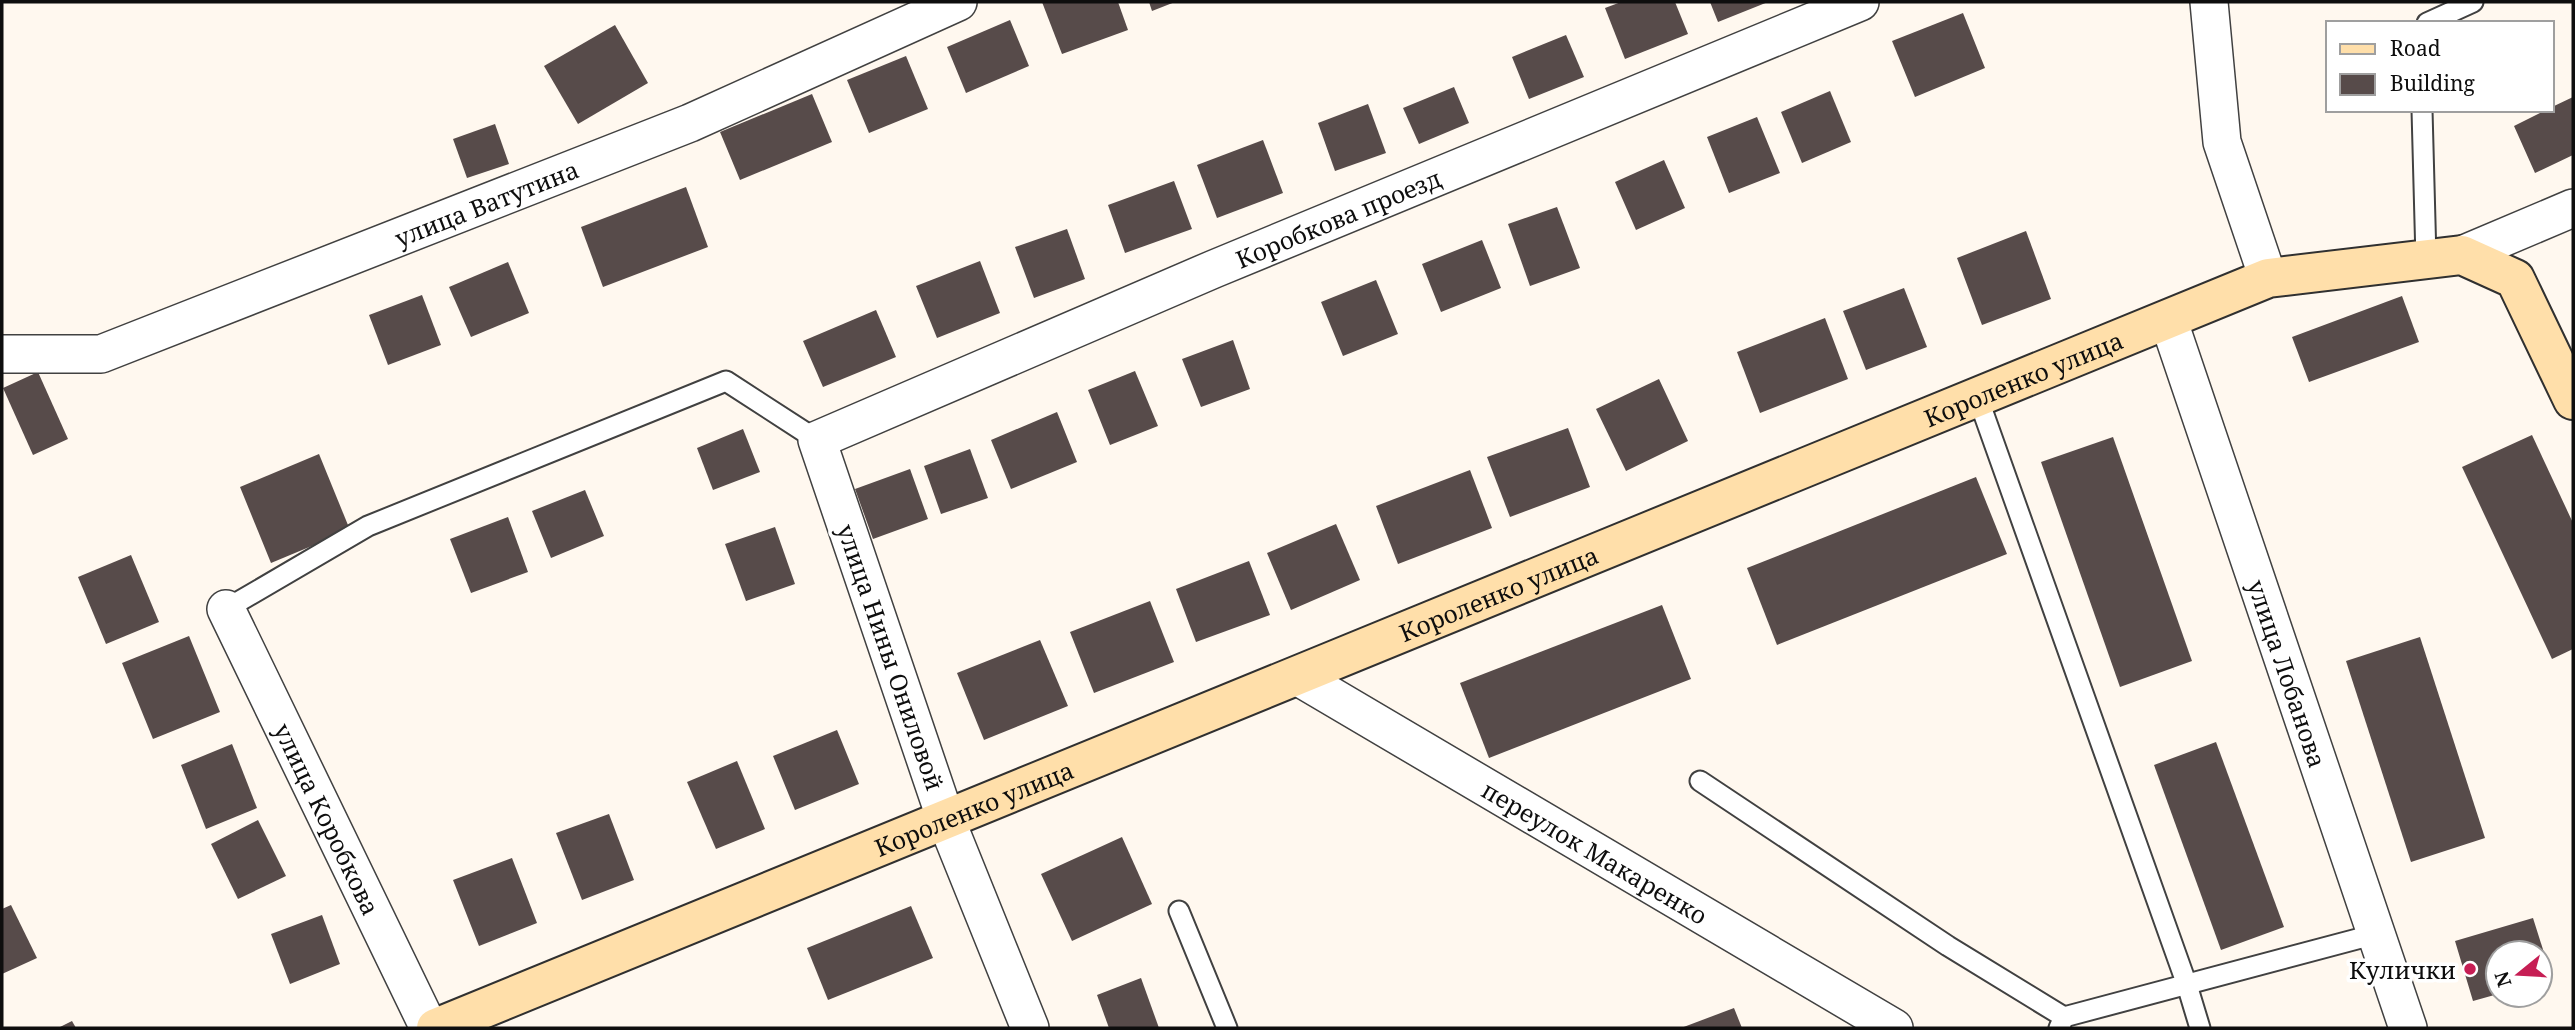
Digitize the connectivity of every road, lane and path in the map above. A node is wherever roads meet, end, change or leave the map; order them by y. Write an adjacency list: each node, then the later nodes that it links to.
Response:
1 (958, 2): 11 (street, улица Ватутина)
2 (1860, 2): 14 (street, Коробкова проезд)
3 (2209, 2): 9 (street)
4 (2473, 2): 5 (lane)
5 (2431, 21)
6 (2423, 112): 8 (lane)
7 (2573, 208): 8 (street, Короленко улица)
8 (2444, 257): 9 (street, Короленко улица); 13 (street)
9 (2268, 278): 10 (street, Короленко улица)
10 (2168, 319): 12 (street, Короленко улица); 20 (street, улица Лобанова)
11 (2, 354)
12 (1978, 397): 16 (street, Короленко улица); 21 (lane)
13 (2573, 400)
14 (817, 440): 15 (lane); 18 (street, улица Нины Ониловой)
15 (226, 609): 23 (street, улица Коробкова)
16 (1297, 676): 18 (street, Короленко улица); 27 (street, переулок Макаренко)
17 (1700, 781): 22 (lane)
18 (946, 820): 24 (street, Короленко улица); 25 (street, улица Нины Ониловой)
19 (1179, 911): 26 (lane)
20 (2376, 934): 21 (lane); 29 (street, улица Лобанова)
21 (2187, 985): 22 (lane); 28 (lane)
22 (2061, 1023)
23 (429, 1028)
24 (436, 1028)
25 (1030, 1028)
26 (1227, 1028)
27 (1891, 1028)
28 (2200, 1028)
29 (2408, 1028)

